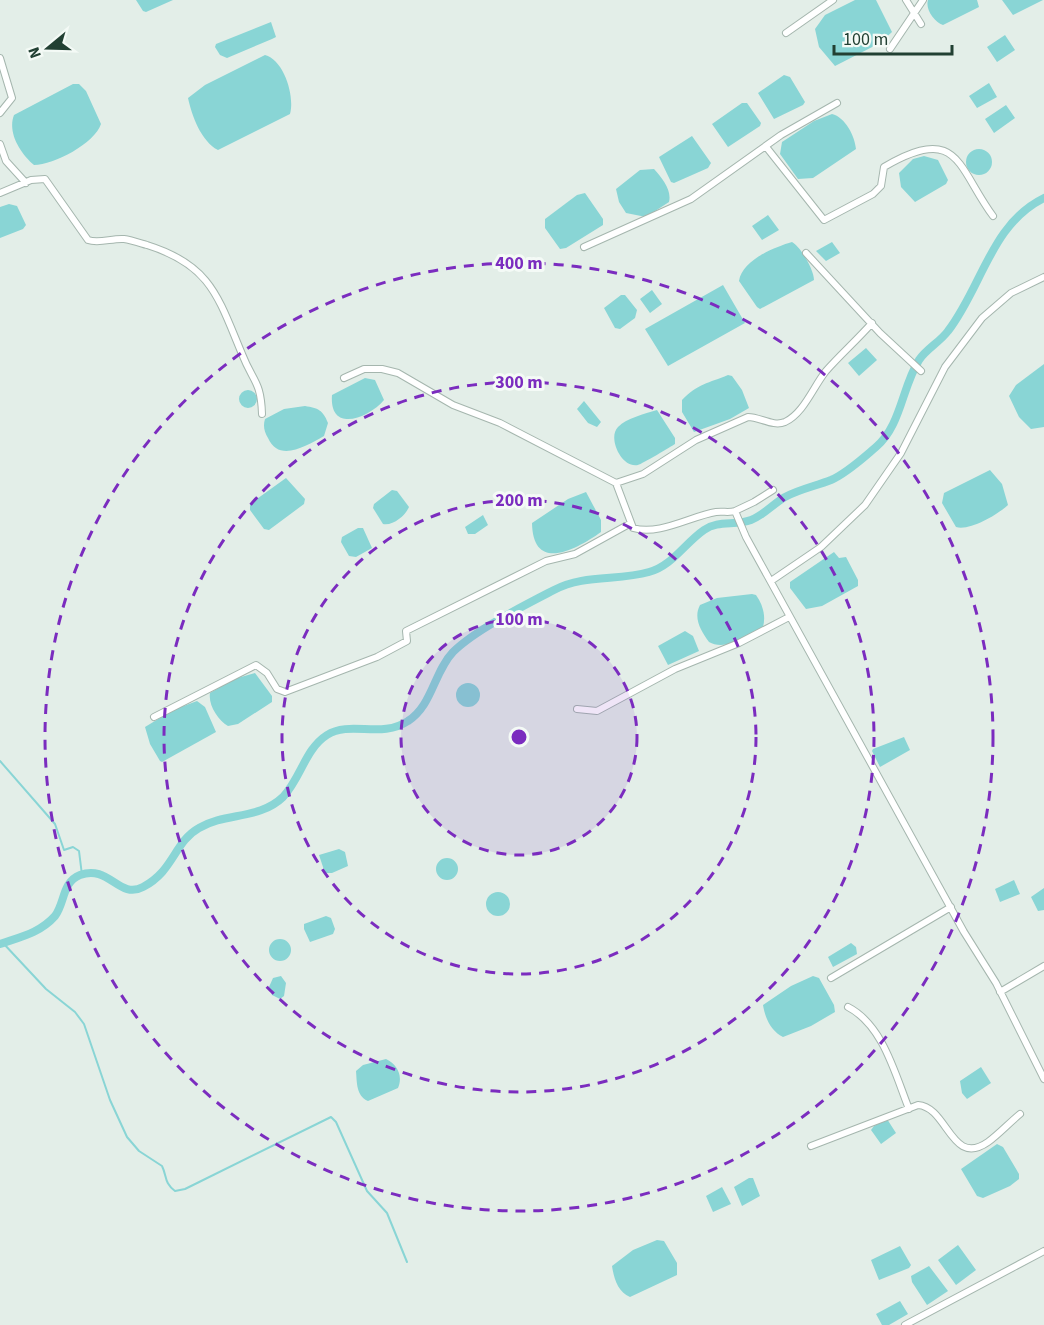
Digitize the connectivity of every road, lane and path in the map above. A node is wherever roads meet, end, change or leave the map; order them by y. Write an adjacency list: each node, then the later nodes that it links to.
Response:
1 (832, 0): 6 (street)
2 (906, 0): 4 (street)
3 (923, 0): 4 (street)
4 (915, 14): 5 (street); 7 (street)
5 (921, 24)
6 (786, 33)
7 (890, 49)
8 (0, 58): 10 (street)
9 (837, 103): 12 (street)
10 (0, 113)
11 (0, 144): 13 (street)
12 (767, 148): 15 (street); 16 (street)
13 (26, 183): 14 (street); 22 (street)
14 (0, 193)
15 (993, 216)
16 (584, 247)
17 (806, 253): 19 (street)
18 (1044, 277): 27 (street)
19 (872, 323): 20 (street); 23 (street)
20 (921, 371)
21 (344, 378): 23 (street)
22 (262, 414)
23 (616, 483): 26 (street)
24 (773, 490): 25 (street)
25 (735, 511): 26 (street); 27 (street)
26 (631, 522): 30 (street)
27 (771, 581): 28 (street)
28 (789, 617): 29 (street); 31 (street)
29 (577, 710)
30 (154, 717)
31 (951, 907): 33 (street); 34 (street)
32 (1044, 966): 34 (street)
33 (831, 978)
34 (1000, 992): 36 (street)
35 (848, 1007): 37 (street)
36 (1044, 1079)
37 (909, 1108): 38 (street); 39 (street)
38 (1020, 1114)
39 (811, 1146)
40 (1044, 1251): 41 (street)
41 (905, 1325)

